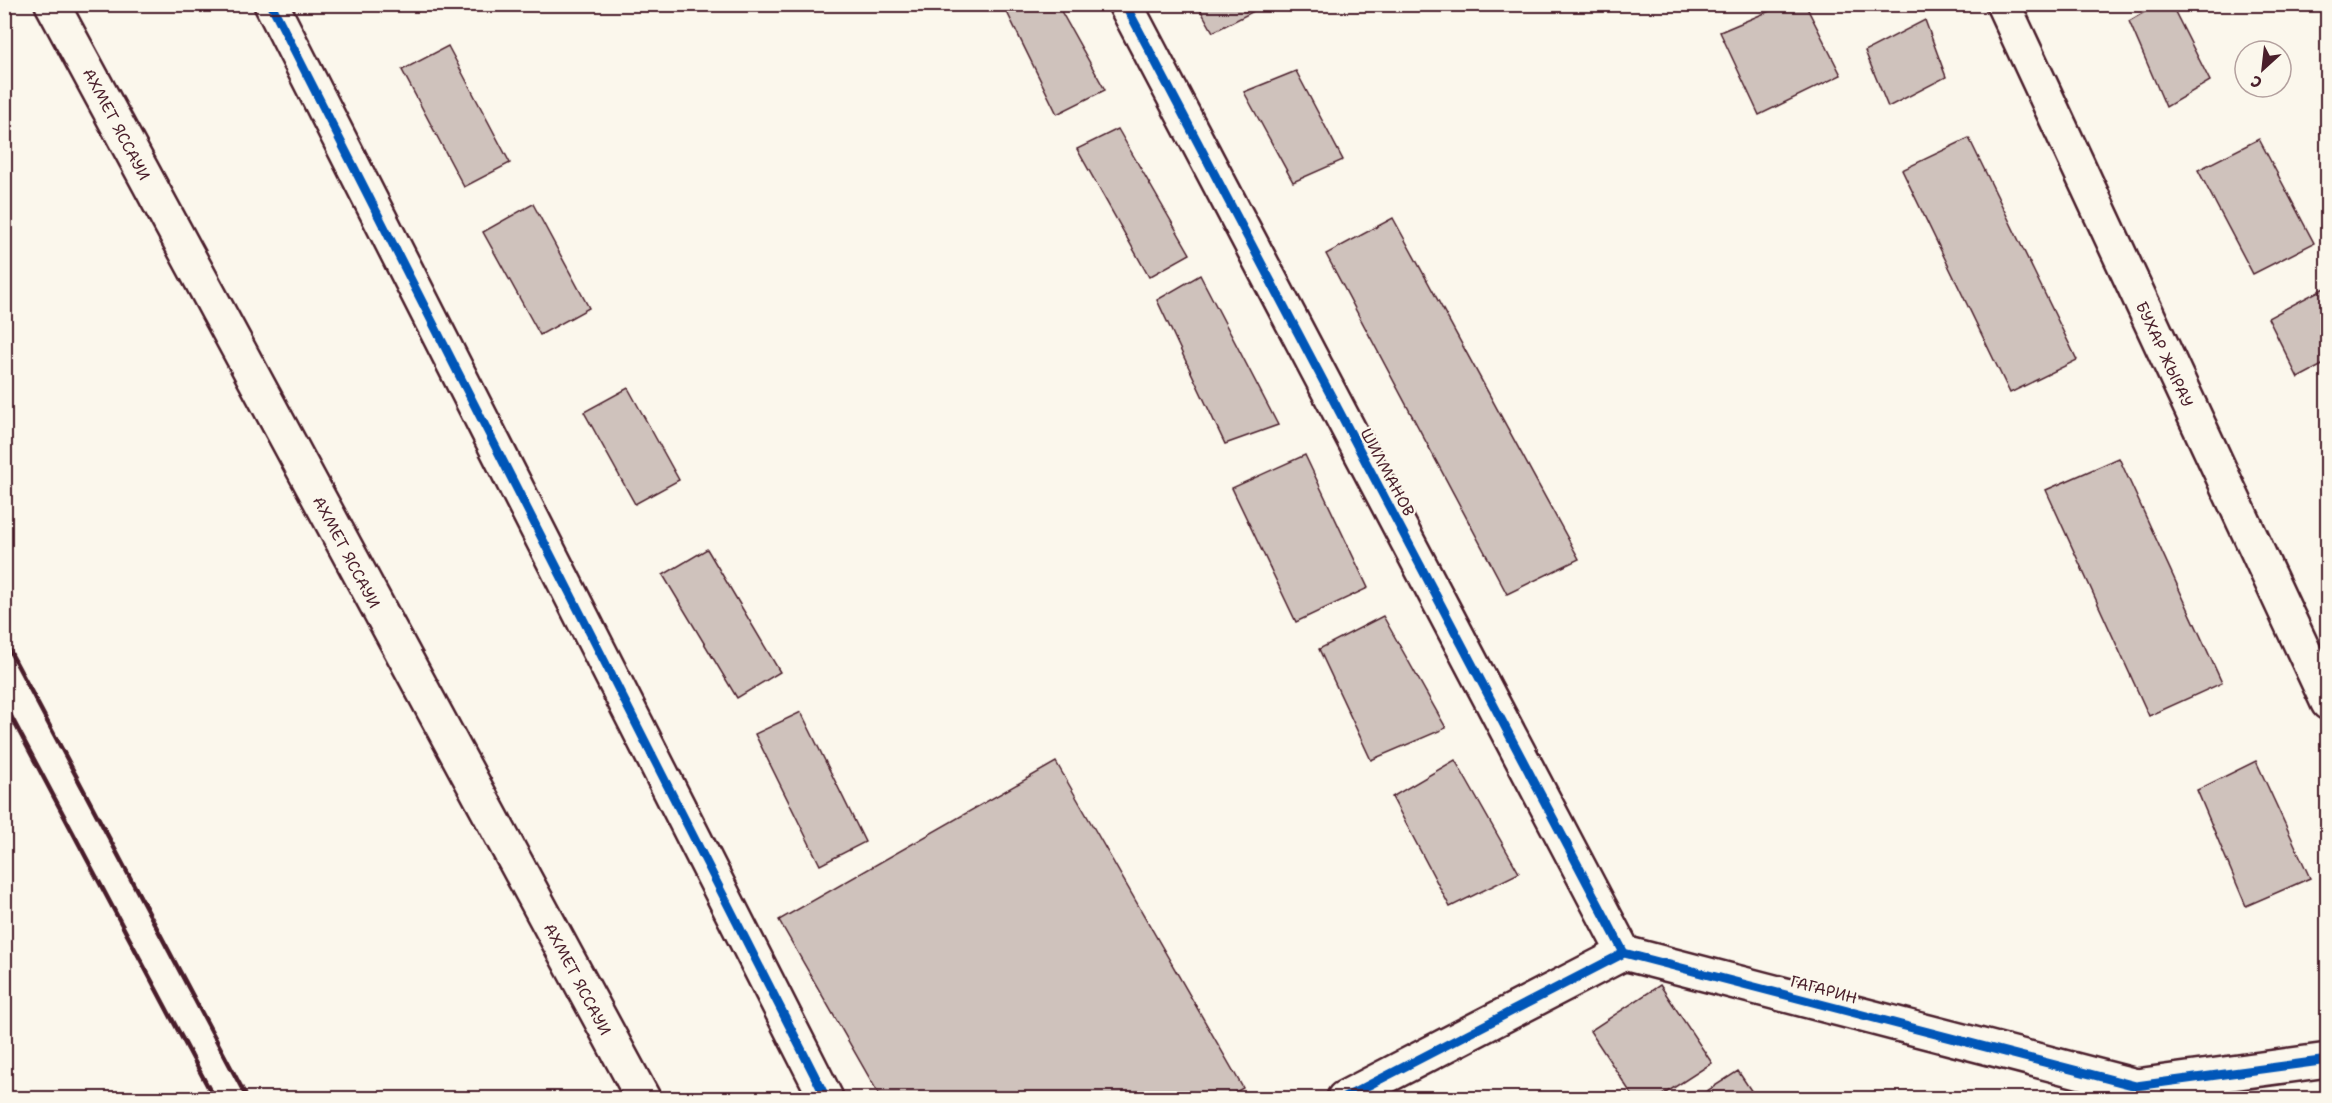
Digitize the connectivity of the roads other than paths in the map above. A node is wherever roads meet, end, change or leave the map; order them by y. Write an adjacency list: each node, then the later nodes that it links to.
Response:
1 (52, 4): 8 (street, АХМЕТ ЯССАУИ)
2 (271, 4): 9 (street)
3 (1125, 4): 6 (street, ШИЛМАНОВ)
4 (2003, 4): 5 (street, БУХАР ЖЫРАУ)
5 (2328, 703)
6 (1624, 953): 7 (street, ГАГАРИН); 10 (street)
7 (2328, 1060)
8 (643, 1098)
9 (826, 1098)
10 (1344, 1098)

